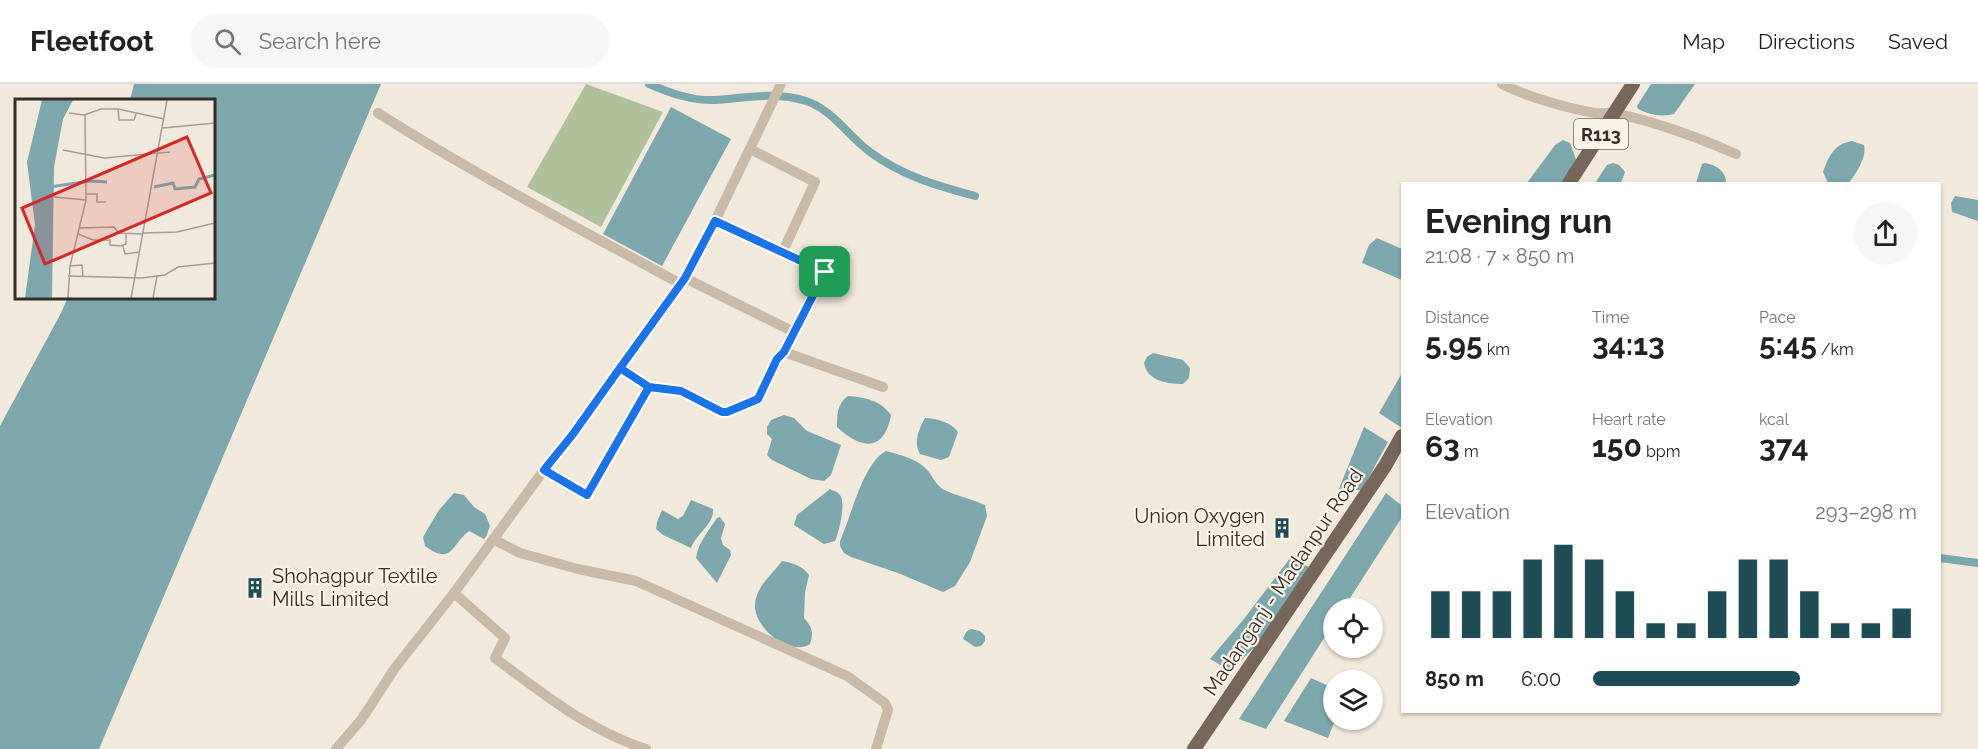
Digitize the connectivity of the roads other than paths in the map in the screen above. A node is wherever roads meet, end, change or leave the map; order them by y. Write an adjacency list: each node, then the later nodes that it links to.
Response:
1 (1502, 84): 5 (street)
2 (1633, 84): 5 (main road, R113)
3 (781, 85): 6 (street)
4 (378, 113): 11 (street)
5 (1615, 113): 7 (street); 8 (main road, R113)
6 (750, 150): 9 (street); 10 (street)
7 (1736, 154)
8 (1570, 182)
9 (715, 221): 10 (street); 11 (street)
10 (783, 251): 12 (street)
11 (683, 281): 12 (street); 14 (street)
12 (794, 332): 13 (street)
13 (784, 352): 15 (street); 16 (street)
14 (620, 368): 15 (street); 18 (street)
15 (649, 387): 18 (street)
16 (883, 387)
17 (1401, 438): 24 (main road, Madanganj - Madanpur Road)
18 (544, 470): 19 (street)
19 (493, 539): 20 (street); 23 (street)
20 (454, 593): 21 (street); 22 (street)
21 (336, 749)
22 (645, 749)
23 (876, 749)
24 (1194, 749)

